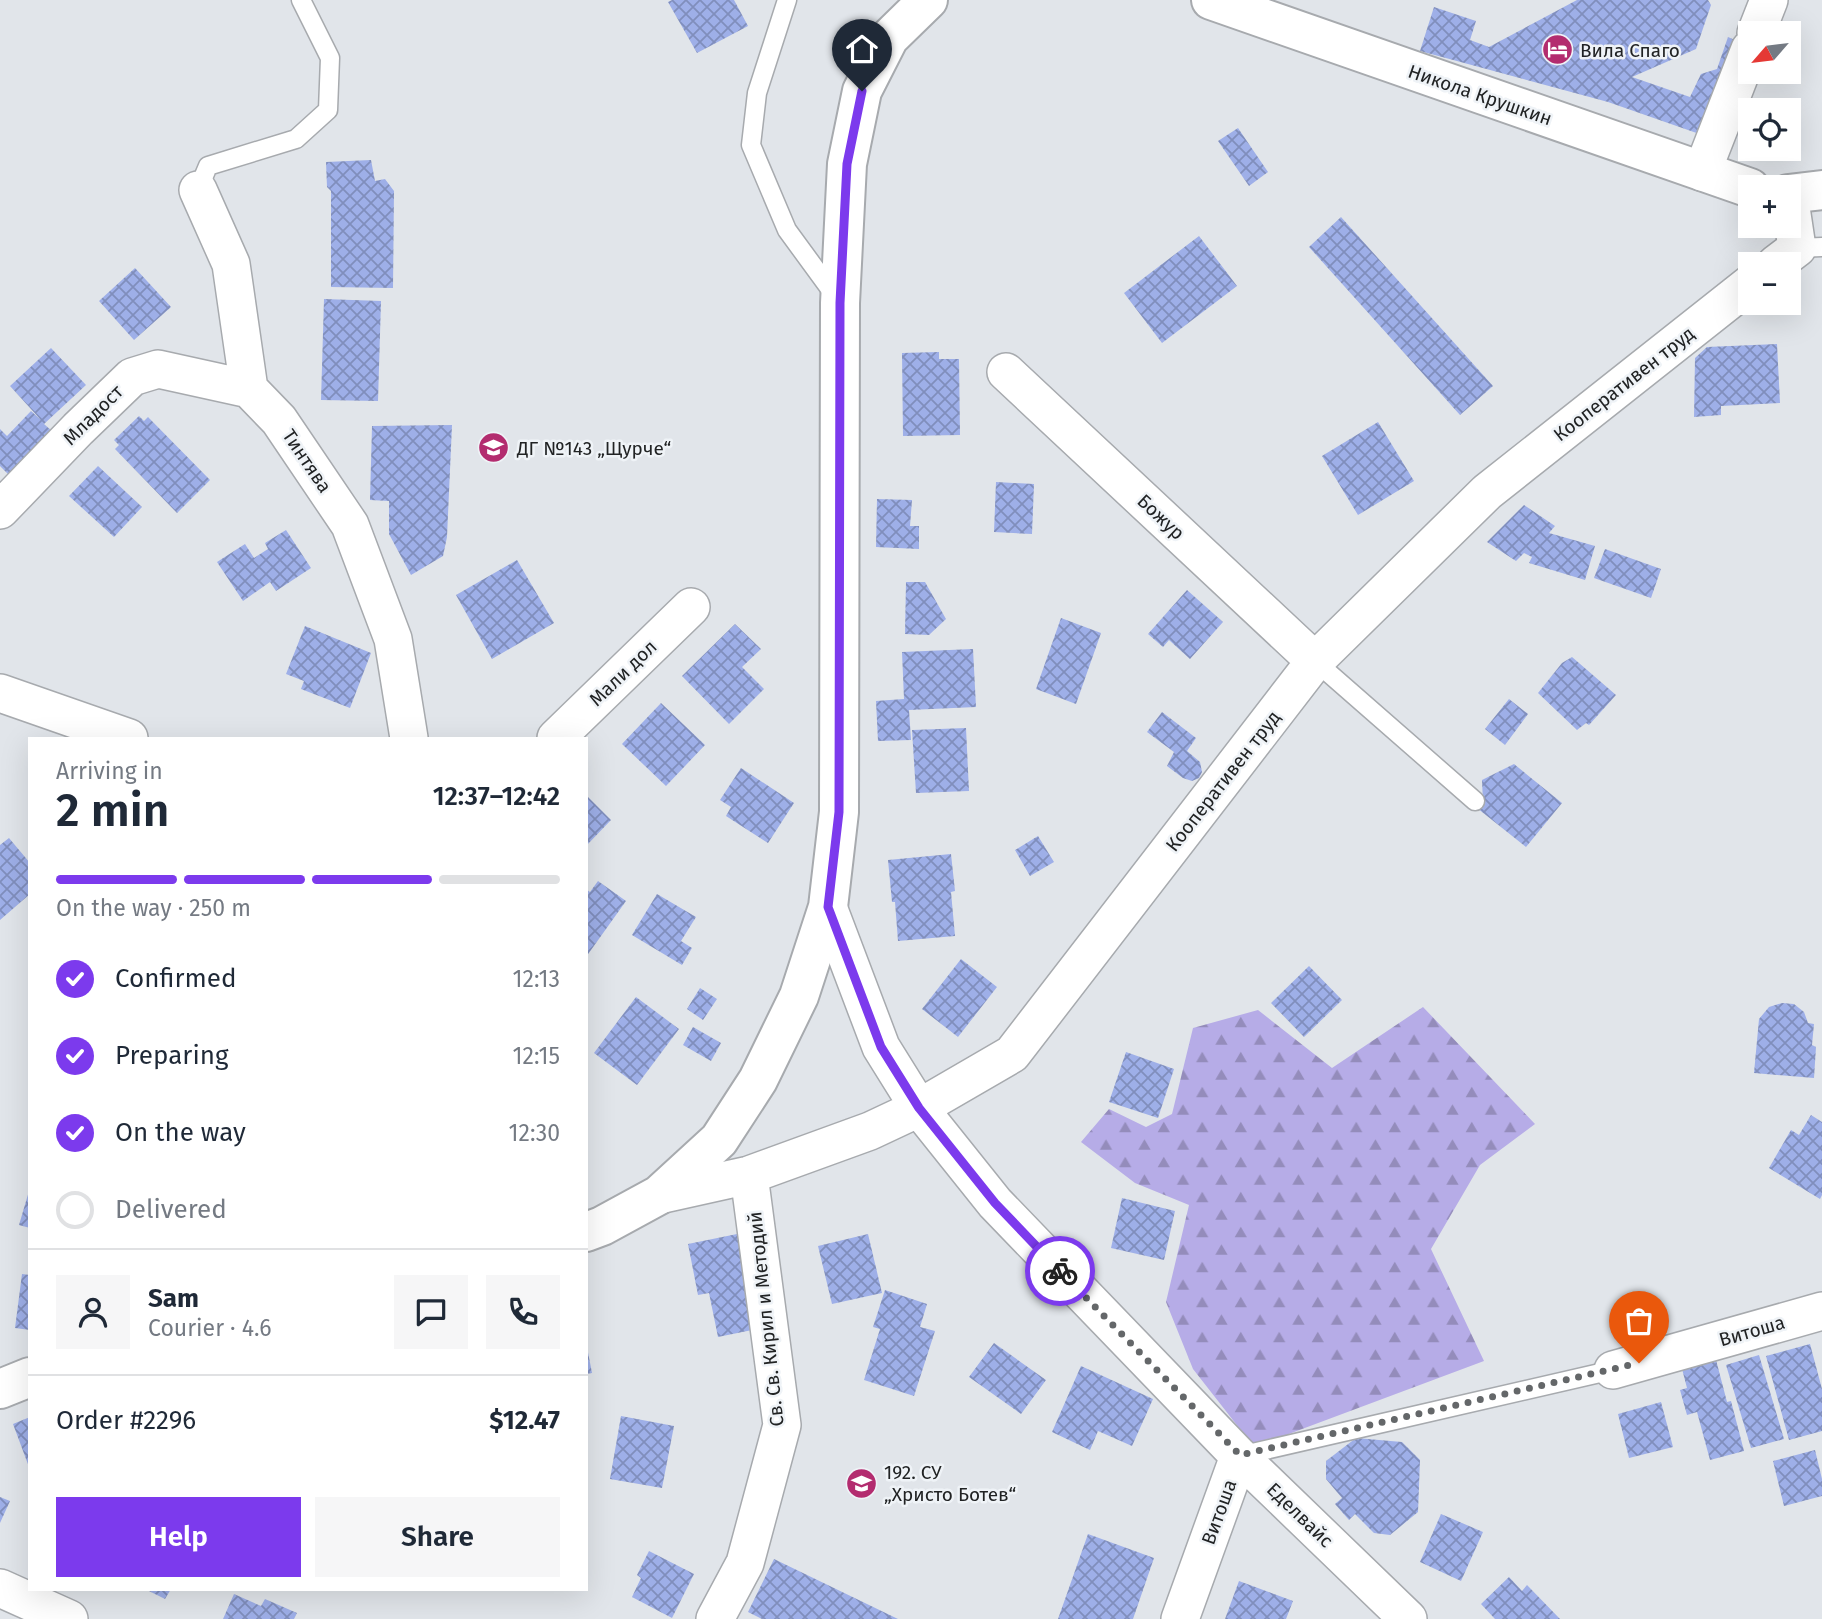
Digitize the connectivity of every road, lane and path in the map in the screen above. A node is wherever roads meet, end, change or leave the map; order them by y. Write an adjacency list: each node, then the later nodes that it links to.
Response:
1 (302, 0): 10 (lane)
2 (787, 0): 14 (lane)
3 (928, 0): 14 (street)
4 (1211, 0): 8 (street, Никола Крушкин)
5 (1769, 0): 6 (street)
6 (1761, 21)
7 (1738, 80): 8 (street)
8 (1702, 172): 9 (street, Никола Крушкин)
9 (1738, 184)
10 (198, 190): 16 (street)
11 (1822, 190): 12 (street)
12 (1801, 193)
13 (1738, 294): 19 (street, Кооперативен труд)
14 (840, 303): 25 (street)
15 (1006, 372): 19 (street, Божур)
16 (249, 390): 17 (street, Младост); 22 (street, Тинтява)
17 (0, 510)
18 (691, 607): 23 (street, Мали дол)
19 (1315, 661): 24 (lane); 26 (street, Кооперативен труд)
20 (0, 693): 21 (street)
21 (126, 737)
22 (409, 737)
23 (557, 737)
24 (1475, 801)
25 (828, 907): 26 (street, Еделвайс); 28 (street)
26 (919, 1108): 27 (street, Кооперативен труд); 34 (street, Еделвайс)
27 (749, 1175): 28 (street, Кооперативен труд); 37 (street, Св. Св. Кирил и Методий)
28 (659, 1195): 29 (street)
29 (588, 1231)
30 (1822, 1311): 31 (street, Витоша)
31 (1613, 1370): 34 (lane, Витоша)
32 (28, 1378): 33 (street)
33 (0, 1388)
34 (1240, 1455): 38 (street, Витоша); 39 (street, Еделвайс)
35 (0, 1587): 36 (street)
36 (69, 1619)
37 (715, 1619)
38 (1180, 1619)
39 (1408, 1619)

